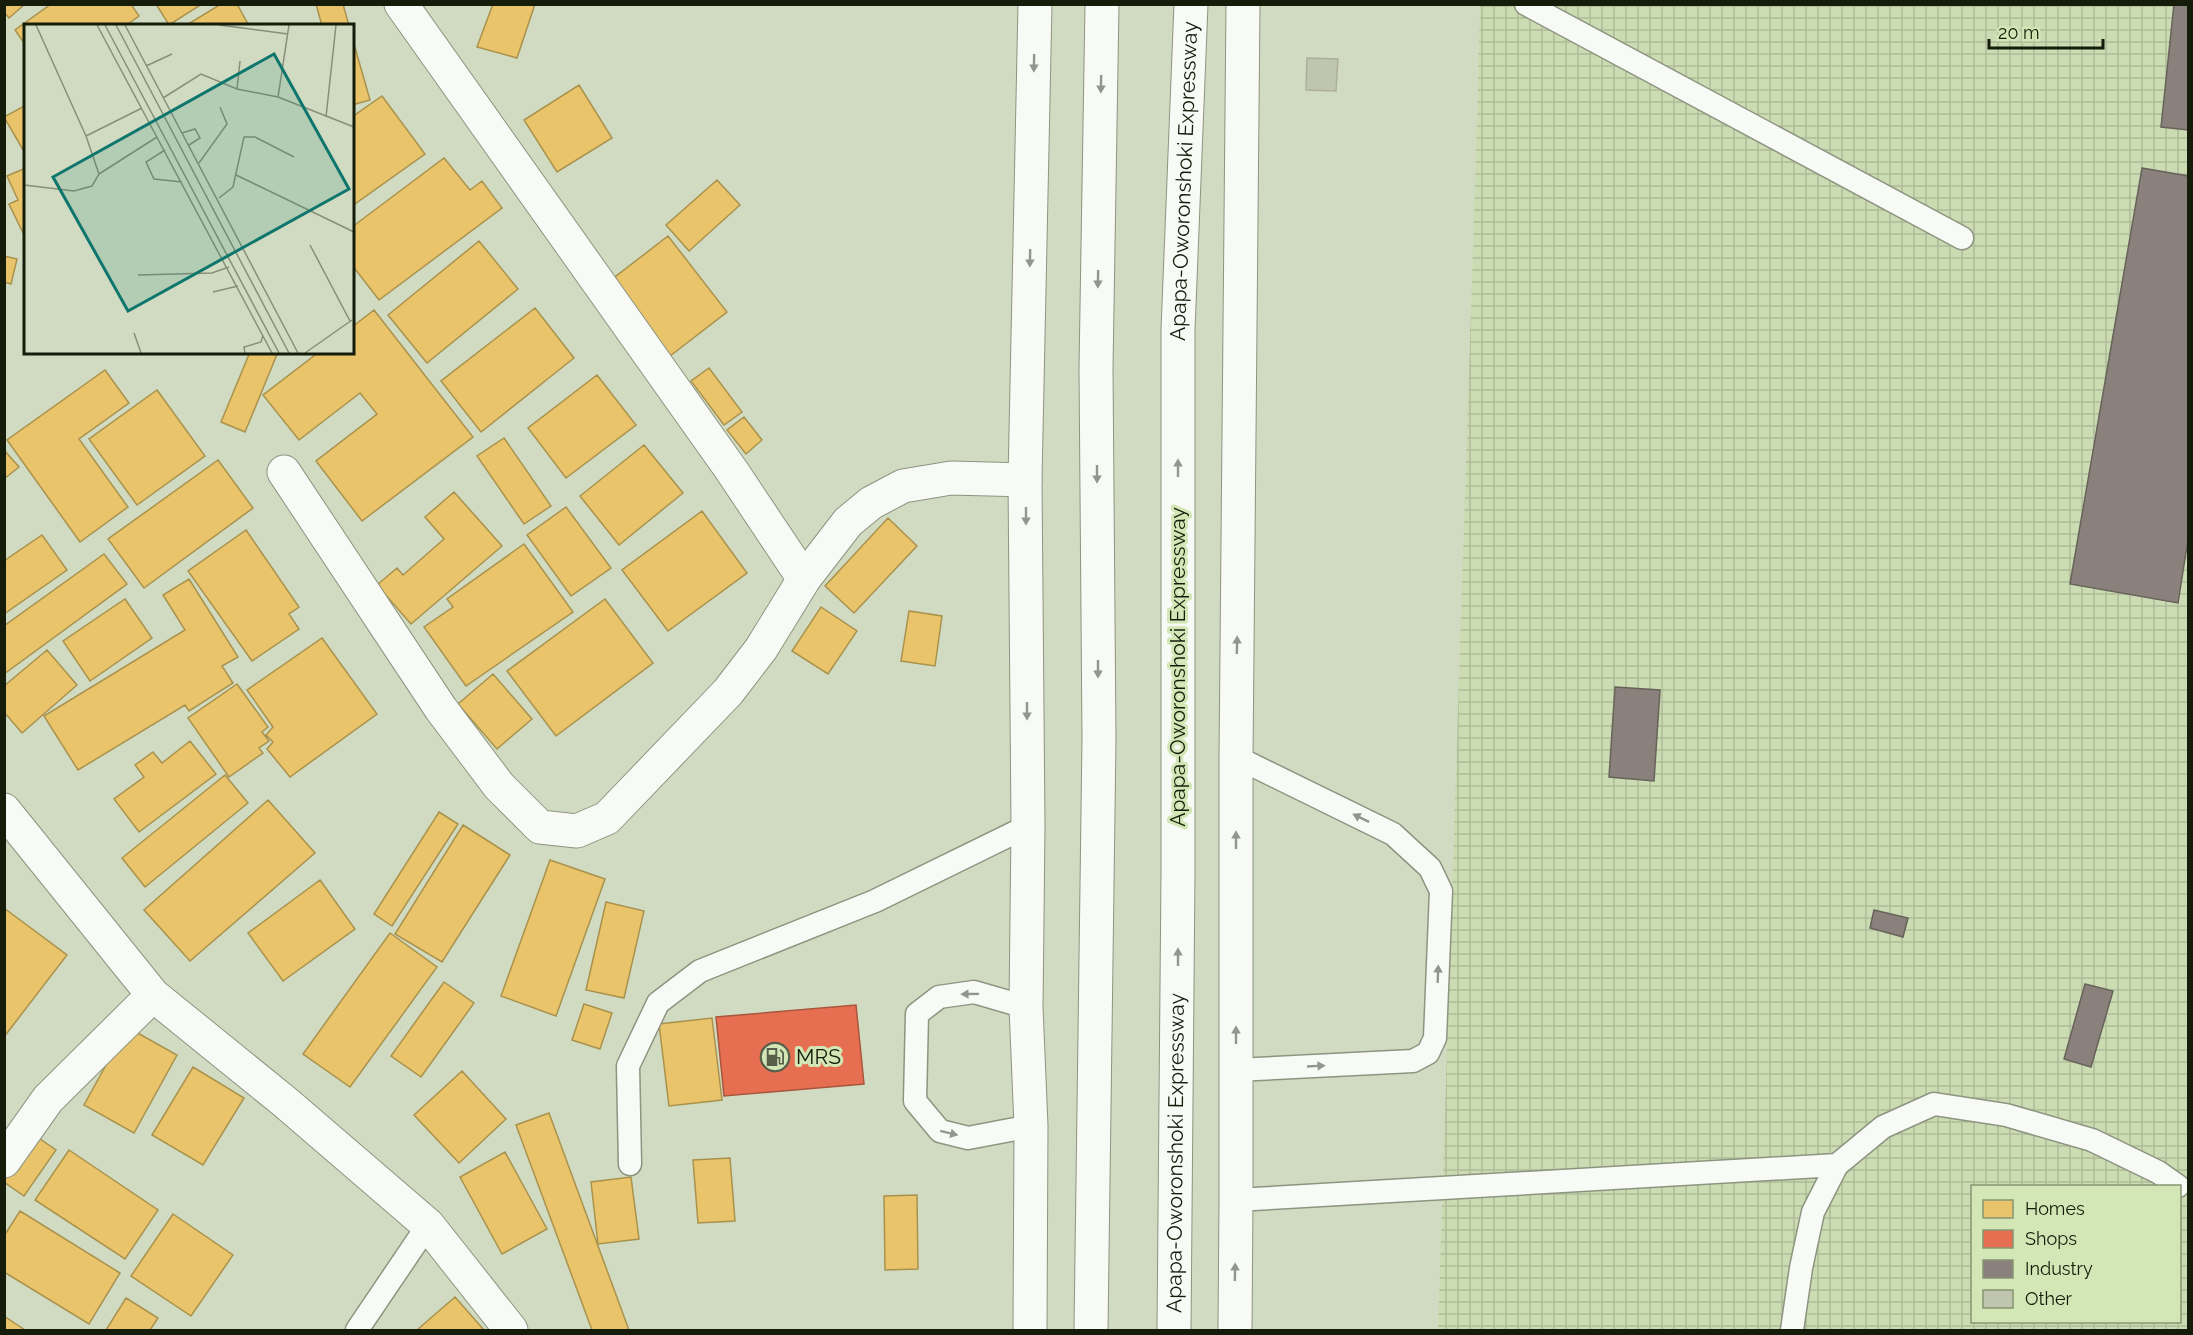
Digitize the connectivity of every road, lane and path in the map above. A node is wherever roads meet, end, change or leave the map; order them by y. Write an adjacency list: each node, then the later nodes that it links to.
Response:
1 (401, 4): 10 (main road)
2 (1035, 4): 9 (main road, one-way to 9)
3 (1102, 4): 27 (main road, one-way to 27)
4 (1191, 4): 28 (main road, Apapa-Oworonshoki Expressway, one-way to 4)
5 (1243, 4): 11 (main road, one-way to 5)
6 (1526, 4): 7 (lane)
7 (1962, 238)
8 (284, 472): 10 (main road)
9 (1025, 480): 10 (main road); 13 (main road, one-way to 13)
10 (804, 579)
11 (1236, 757): 16 (main road, one-way to 11); 16 (lane, one-way to 11)
12 (4, 810): 14 (main road)
13 (1028, 826): 15 (main road); 19 (lane)
14 (153, 995): 18 (main road); 23 (main road)
15 (1026, 1007): 17 (main road); 17 (lane, one-way to 17)
16 (1236, 1070): 22 (main road)
17 (1031, 1126): 26 (main road)
18 (4, 1161)
19 (630, 1164)
20 (1837, 1165): 21 (lane); 22 (lane); 30 (lane)
21 (2176, 1185)
22 (1236, 1200): 29 (main road, one-way to 22)
23 (428, 1225): 24 (lane); 25 (main road)
24 (357, 1330)
25 (511, 1330)
26 (1030, 1330)
27 (1091, 1330)
28 (1174, 1330)
29 (1235, 1330)
30 (1792, 1330)

